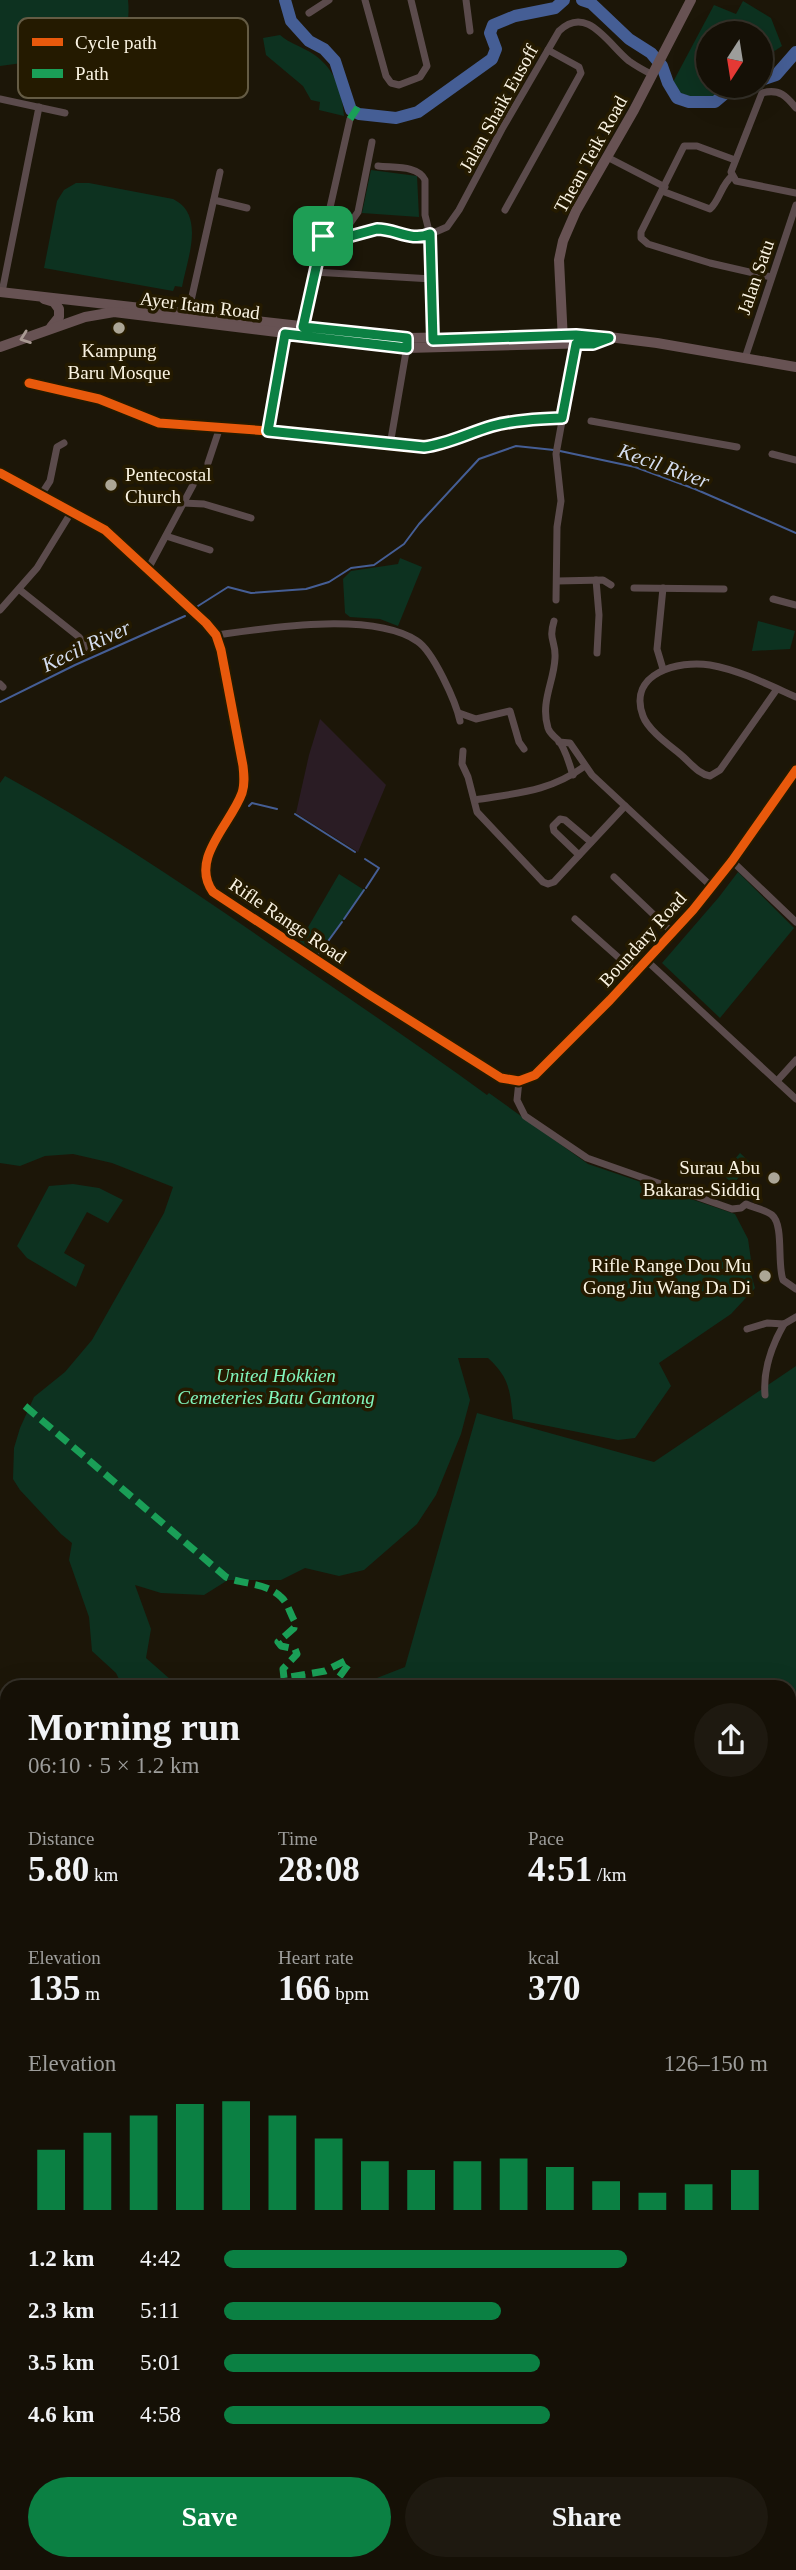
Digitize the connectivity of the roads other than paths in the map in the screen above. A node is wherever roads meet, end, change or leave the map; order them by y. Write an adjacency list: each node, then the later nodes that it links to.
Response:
1 (329, 0): 6 (street)
2 (365, 0): 3 (street)
3 (411, 0)
4 (466, 0): 7 (street)
5 (691, 0): 9 (main road, Thean Teik Road)
6 (309, 13)
7 (470, 31)
8 (548, 50): 9 (street, Jalan Shaik Eusoff); 26 (street); 27 (street, Jalan Shaik Eusoff)
9 (654, 73): 16 (main road, Thean Teik Road)
10 (0, 99): 11 (street)
11 (39, 107): 13 (street); 33 (street)
12 (796, 108): 17 (street)
13 (65, 113)
14 (351, 118): 28 (street)
15 (372, 142): 29 (street)
16 (607, 157): 21 (street); 41 (main road, Thean Teik Road)
17 (735, 160): 20 (street); 21 (street)
18 (378, 166): 27 (street, Jalan Shaik Eusoff)
19 (220, 172): 23 (street)
20 (732, 176): 21 (street); 22 (street)
21 (664, 189): 31 (street)
22 (796, 193)
23 (214, 200): 25 (street); 35 (street)
24 (796, 205): 31 (street, Jalan Satu)
25 (247, 208)
26 (505, 210)
27 (430, 234): 29 (street); 32 (street, Jalan Shaik Eusoff)
28 (323, 236): 29 (street); 30 (street)
29 (341, 236)
30 (314, 272): 32 (street); 36 (street)
31 (771, 276): 45 (street, Jalan Satu)
32 (432, 279): 40 (street, Jalan Shaik Eusoff)
33 (1, 292): 34 (main road, Ayer Itam Road)
34 (32, 295): 35 (main road, Ayer Itam Road); 37 (main road)
35 (188, 314): 36 (main road, Ayer Itam Road)
36 (303, 327): 42 (main road, Ayer Itam Road)
37 (50, 328): 38 (main road, Ayer Itam Road); 44 (main road, Ayer Itam Road, one-way to 44)
38 (285, 334): 42 (main road, Ayer Itam Road); 51 (street)
39 (609, 338): 41 (main road, Ayer Itam Road); 43 (main road, Ayer Itam Road); 45 (main road, Ayer Itam Road)
40 (433, 340): 41 (main road, Ayer Itam Road); 42 (main road, Ayer Itam Road)
41 (563, 340): 42 (main road, Ayer Itam Road); 43 (main road, Ayer Itam Road)
42 (407, 343): 53 (street)
43 (576, 344): 48 (street)
44 (0, 347)
45 (745, 358): 46 (main road, Ayer Itam Road)
46 (796, 367)
47 (29, 383): 50 (street)
48 (562, 418): 53 (street); 68 (street)
49 (592, 421): 54 (street)
50 (220, 427): 51 (street); 57 (street)
51 (268, 431): 53 (street)
52 (64, 443): 60 (street)
53 (390, 445)
54 (737, 447)
55 (772, 454): 56 (street)
56 (796, 460)
57 (208, 463)
58 (0, 473): 60 (street, Rifle Range Road)
59 (193, 485): 61 (street)
60 (41, 495): 62 (street, Rifle Range Road)
61 (183, 503): 63 (street); 64 (street)
62 (72, 511): 66 (street, Rifle Range Road); 73 (street)
63 (251, 518)
64 (166, 536): 65 (street); 66 (street)
65 (210, 550)
66 (148, 569): 79 (street, Rifle Range Road)
67 (596, 580): 68 (street); 69 (street); 81 (street)
68 (557, 581): 75 (street)
69 (611, 585)
70 (634, 588): 71 (street)
71 (663, 588): 72 (street); 82 (street)
72 (724, 589)
73 (20, 590): 77 (street); 80 (street)
74 (773, 599): 76 (street)
75 (556, 600)
76 (796, 605)
77 (0, 610)
78 (554, 621): 85 (street)
79 (216, 635): 86 (street); 104 (street, Rifle Range Road)
80 (88, 648)
81 (597, 653)
82 (663, 669): 83 (street); 83 (street)
83 (777, 689): 84 (street)
84 (796, 697)
85 (559, 742): 88 (street); 90 (street)
86 (524, 749)
87 (463, 751): 91 (street)
88 (586, 766): 90 (street); 92 (street)
89 (796, 770): 95 (street, Boundary Road)
90 (573, 775): 91 (street)
91 (475, 800): 94 (street)
92 (625, 806): 93 (street); 97 (street)
93 (591, 842): 94 (street); 94 (street)
94 (579, 855)
95 (732, 861): 97 (street, Boundary Road); 99 (street)
96 (614, 877): 100 (street)
97 (712, 887): 100 (street, Boundary Road)
98 (575, 919): 102 (street)
99 (796, 922)
100 (673, 933): 101 (street, Boundary Road)
101 (647, 961): 102 (street, Boundary Road); 105 (street)
102 (636, 972): 104 (street, Boundary Road)
103 (796, 1060): 105 (street)
104 (519, 1081): 107 (street)
105 (776, 1081): 106 (street)
106 (796, 1099)
107 (796, 1289)
108 (796, 1317): 109 (street)
109 (783, 1324): 110 (street); 111 (street)
110 (747, 1329)
111 (765, 1395)

